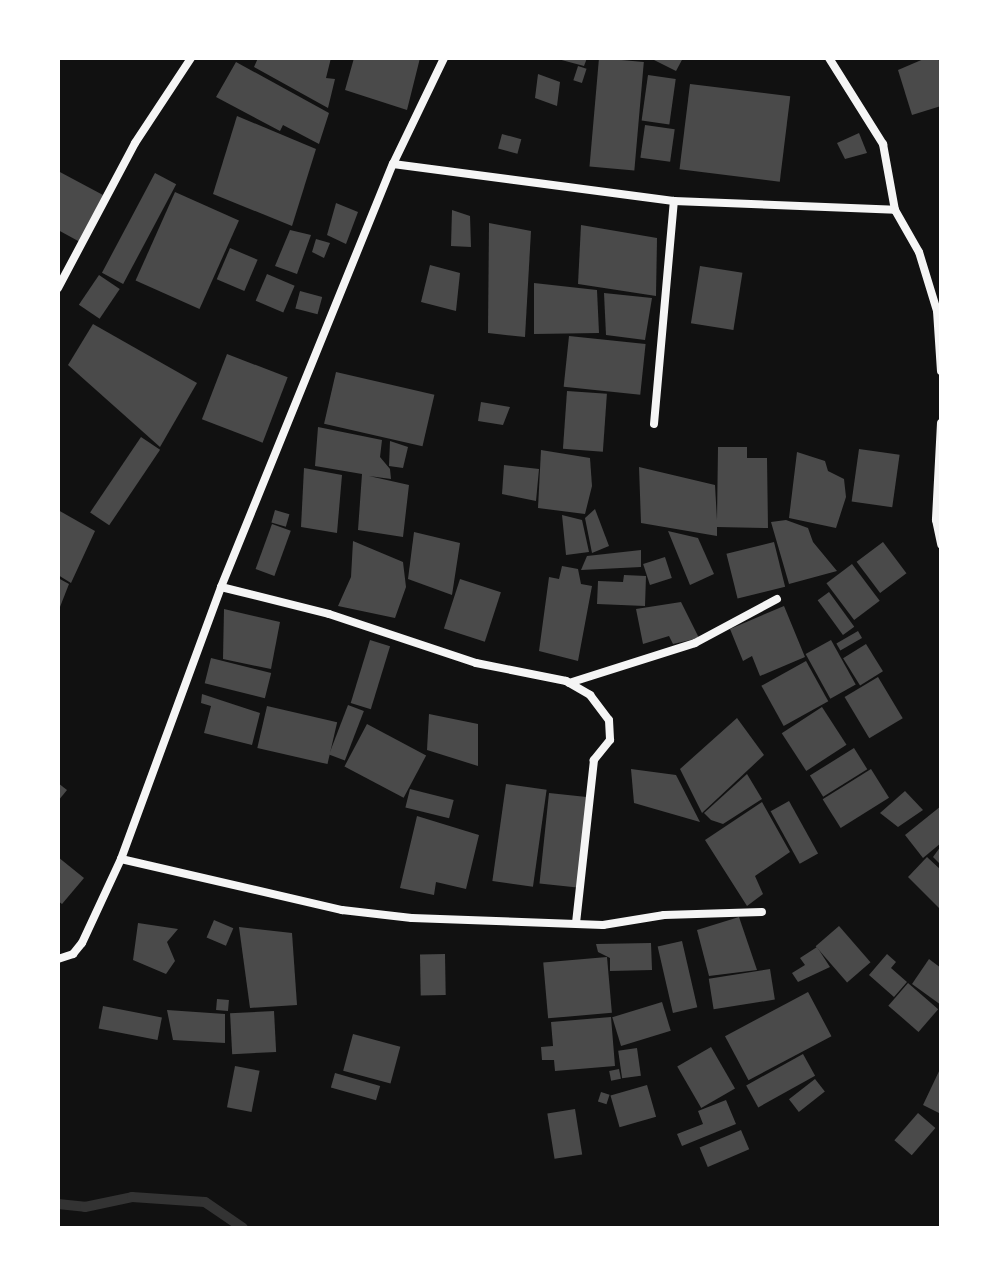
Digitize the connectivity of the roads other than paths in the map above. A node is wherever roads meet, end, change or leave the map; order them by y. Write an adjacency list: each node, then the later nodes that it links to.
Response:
1 (191, 58): 7 (street)
2 (444, 58): 4 (street)
3 (829, 58): 6 (street)
4 (393, 164): 5 (street); 12 (street)
5 (674, 201): 6 (street); 10 (street)
6 (895, 210): 8 (street)
7 (58, 288)
8 (941, 371)
9 (941, 423): 11 (street)
10 (654, 424)
11 (941, 544)
12 (221, 587): 14 (street); 15 (street)
13 (777, 599): 14 (street)
14 (569, 683): 17 (street)
15 (121, 859): 17 (street); 18 (street)
16 (762, 912): 17 (street)
17 (576, 923)
18 (58, 959)

